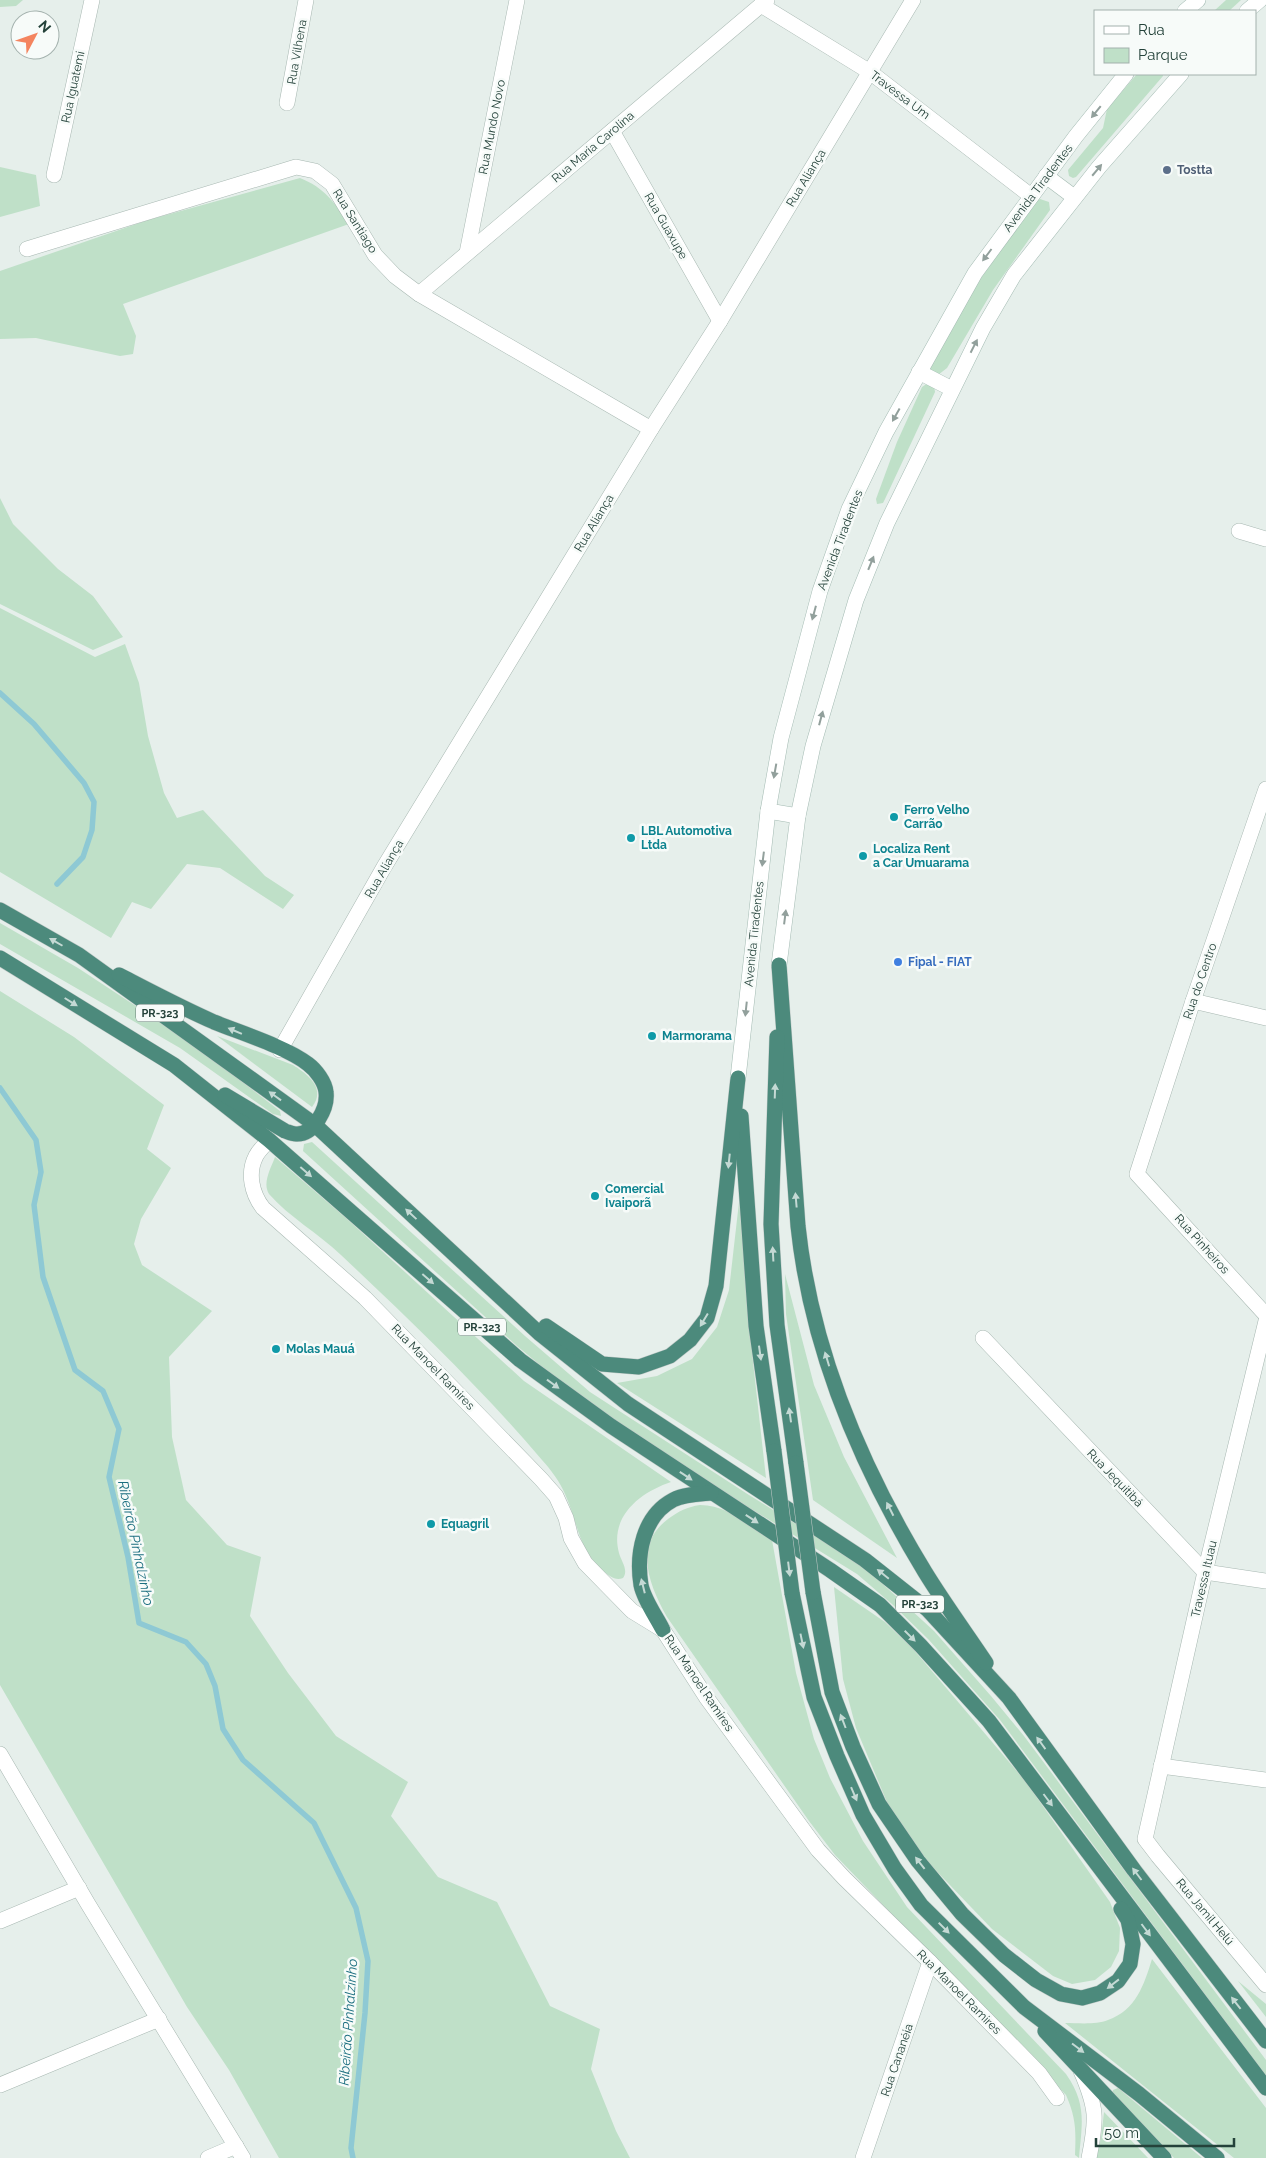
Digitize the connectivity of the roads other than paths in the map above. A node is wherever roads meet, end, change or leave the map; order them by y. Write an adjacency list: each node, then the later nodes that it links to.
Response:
1 (92, 0): 15 (street, Rua Iguatemi)
2 (306, 0): 13 (street, Rua Vilhena)
3 (517, 0): 20 (street, Rua Mundo Novo)
4 (913, 0): 10 (street, Rua Aliança)
5 (1198, 0): 8 (street)
6 (1260, 0): 9 (street)
7 (764, 3): 10 (street, Travessa Um); 14 (street, Rua Maria Carolina)
8 (1186, 10)
9 (1248, 10)
10 (870, 72): 17 (street, Travessa Um); 22 (street, Rua Aliança)
11 (1125, 75): 16 (street, Avenida Tiradentes, one-way to 16)
12 (1180, 75): 18 (street, one-way to 12)
13 (287, 103)
14 (612, 131): 20 (street, Rua Maria Carolina); 22 (street, Rua Guaxupe)
15 (54, 175)
16 (1046, 176): 17 (street, Avenida Tiradentes); 18 (street)
17 (1032, 196): 23 (street, Avenida Tiradentes, one-way to 23)
18 (1074, 198): 24 (street, one-way to 18)
19 (27, 249): 21 (street, Rua Santiago)
20 (467, 253): 21 (street, Rua Maria Carolina)
21 (419, 294): 25 (street, Rua Santiago)
22 (720, 321): 25 (street, Rua Aliança)
23 (920, 372): 24 (street); 29 (street, Avenida Tiradentes, one-way to 29)
24 (952, 389): 30 (street, one-way to 24)
25 (651, 429): 37 (street, Rua Aliança)
26 (1239, 531): 27 (street)
27 (1266, 539)
28 (1265, 793): 35 (street, Rua do Centro)
29 (768, 811): 30 (street); 39 (street, Avenida Tiradentes, one-way to 39)
30 (798, 816): 34 (street, one-way to 30)
31 (0, 910): 32 (highway, PR-323, one-way to 31)
32 (80, 955): 37 (highway, one-way to 32); 40 (highway, PR-323, one-way to 32)
33 (0, 958): 38 (highway, PR-323, one-way to 38)
34 (779, 965): 52 (highway, one-way to 34); 56 (highway, one-way to 34, bridge)
35 (1193, 1001): 36 (street); 43 (street, Rua do Centro)
36 (1266, 1018)
37 (280, 1050): 40 (highway)
38 (174, 1065): 41 (highway); 42 (highway, PR-323)
39 (738, 1078): 44 (highway, one-way to 44); 62 (highway, one-way to 62, bridge)
40 (314, 1124): 41 (highway); 44 (highway, PR-323, one-way to 40)
41 (295, 1134): 42 (highway)
42 (269, 1140): 48 (highway, PR-323, one-way to 48); 51 (street, Rua Manoel Ramires)
43 (1137, 1174): 45 (street, Rua Pinheiros)
44 (472, 1270): 52 (highway, PR-323, one-way to 44)
45 (1266, 1315)
46 (1266, 1320): 49 (street, Travessa Ituau)
47 (983, 1338): 49 (street, Rua Jequitibá)
48 (711, 1492): 51 (highway, one-way to 48); 56 (highway, PR-323, one-way to 56)
49 (1205, 1572): 50 (street); 54 (street, Travessa Ituau)
50 (1266, 1581)
51 (663, 1630): 60 (street, Rua Manoel Ramires)
52 (1009, 1698): 64 (highway, PR-323, one-way to 52)
53 (0, 1756): 58 (street)
54 (1161, 1766): 55 (street); 57 (street, Travessa Ituau)
55 (1266, 1780)
56 (1074, 1836): 67 (highway, PR-323, one-way to 67)
57 (1145, 1838): 61 (street, Rua Jamil Helú)
58 (79, 1888): 59 (street); 63 (street)
59 (0, 1921)
60 (930, 1962): 68 (street, Rua Manoel Ramires); 71 (street, Rua Cananéia)
61 (1266, 1985)
62 (1024, 2008): 65 (highway); 74 (highway, one-way to 74)
63 (158, 2019): 66 (street); 69 (street)
64 (1266, 2041)
65 (1081, 2071): 72 (street); 73 (highway)
66 (0, 2085)
67 (1266, 2088)
68 (1057, 2098)
69 (239, 2152): 70 (street)
70 (208, 2158)
71 (863, 2158)
72 (1089, 2158)
73 (1164, 2158)
74 (1217, 2158)

